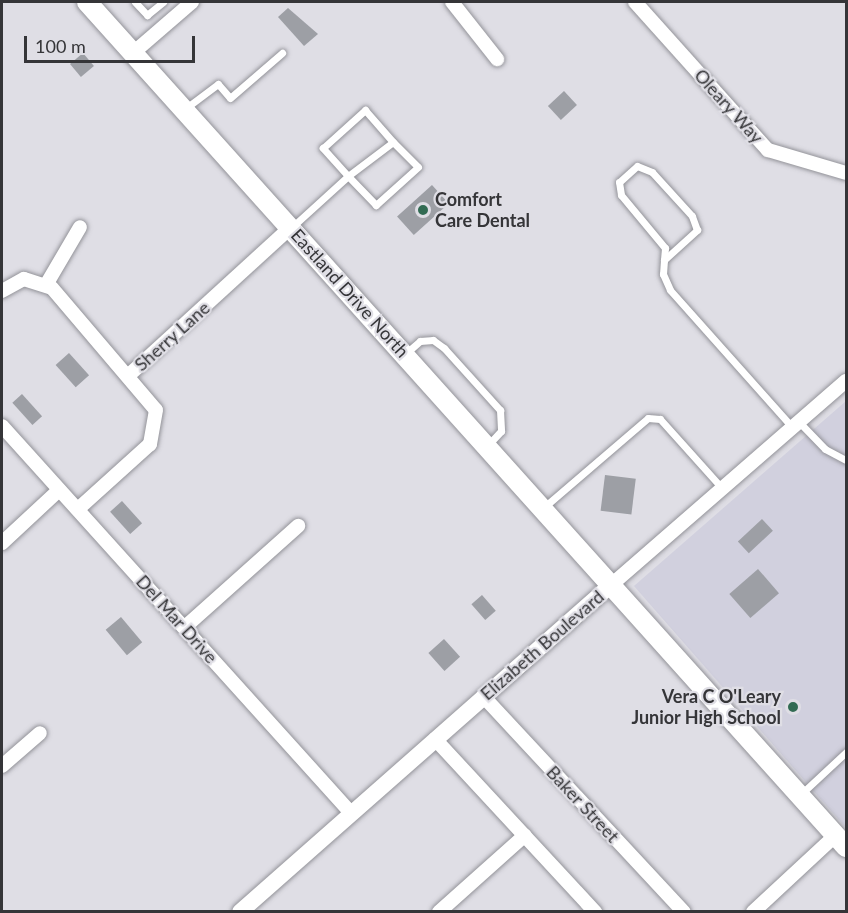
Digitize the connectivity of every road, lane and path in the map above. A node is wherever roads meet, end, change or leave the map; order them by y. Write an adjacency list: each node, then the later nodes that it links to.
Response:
1 (87, 2): 7 (main road, Eastland Drive North)
2 (135, 2): 3 (lane)
3 (163, 2)
4 (192, 2): 7 (street)
5 (452, 2): 9 (street)
6 (635, 2): 12 (street, Oleary Way)
7 (133, 53): 10 (main road, Eastland Drive North)
8 (282, 53): 10 (lane)
9 (497, 59)
10 (184, 110): 15 (main road, Eastland Drive North)
11 (393, 142): 13 (lane); 13 (lane); 13 (lane)
12 (846, 173)
13 (348, 176): 15 (lane)
14 (80, 227): 17 (street)
15 (291, 227): 19 (main road, Eastland Drive North); 20 (street, Sherry Lane)
16 (664, 260): 16 (lane); 22 (lane)
17 (46, 285): 18 (street); 20 (street)
18 (2, 291)
19 (405, 354): 24 (main road, Eastland Drive North); 24 (lane)
20 (130, 374): 28 (street, Sherry Lane)
21 (846, 381): 22 (street, Elizabeth Boulevard)
22 (796, 425): 25 (lane); 26 (street, Elizabeth Boulevard)
23 (2, 426): 27 (street, Del Mar Drive)
24 (487, 447): 29 (main road, Eastland Drive North)
25 (846, 460)
26 (723, 489): 29 (lane); 32 (street, Elizabeth Boulevard)
27 (59, 490): 28 (street, Del Mar Drive); 31 (street)
28 (78, 509): 33 (street, Del Mar Drive)
29 (541, 510): 32 (main road, Eastland Drive North)
30 (298, 526): 33 (street)
31 (2, 543)
32 (610, 586): 34 (street, Elizabeth Boulevard); 39 (main road, Eastland Drive North)
33 (185, 627): 40 (street, Del Mar Drive)
34 (483, 696): 36 (street, Elizabeth Boulevard); 46 (street, Baker Street)
35 (40, 733): 38 (street)
36 (435, 739): 40 (street, Elizabeth Boulevard); 41 (street)
37 (846, 752): 39 (lane)
38 (2, 766)
39 (801, 794): 42 (main road, Eastland Drive North)
40 (351, 813): 43 (street, Elizabeth Boulevard)
41 (525, 835): 44 (street); 45 (street)
42 (841, 841): 47 (street)
43 (240, 912)
44 (440, 912)
45 (595, 912)
46 (684, 912)
47 (753, 912)

